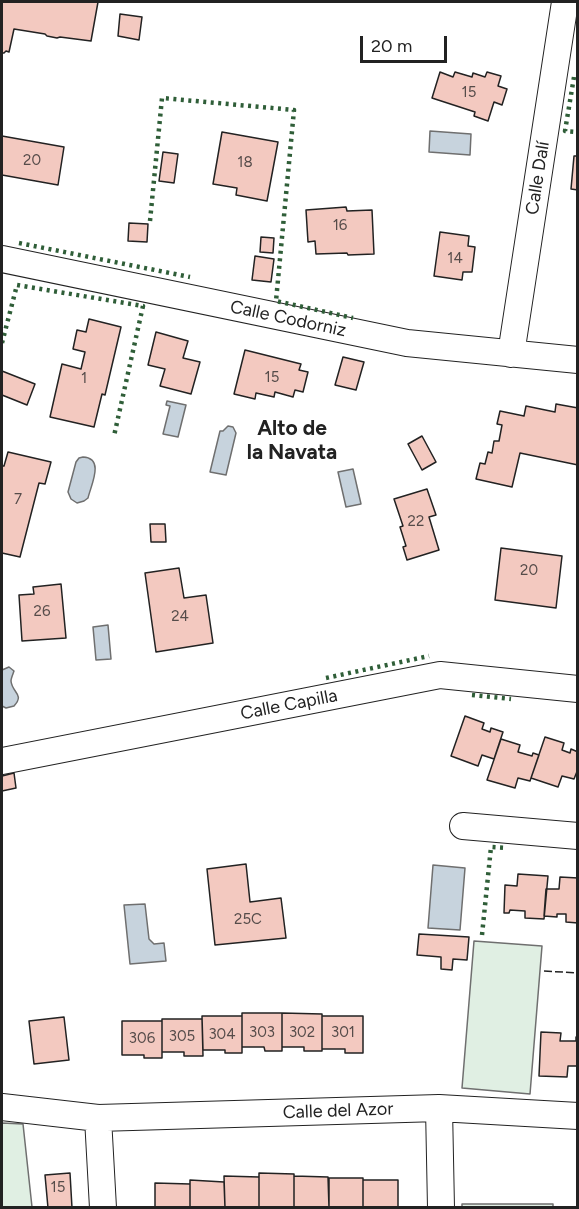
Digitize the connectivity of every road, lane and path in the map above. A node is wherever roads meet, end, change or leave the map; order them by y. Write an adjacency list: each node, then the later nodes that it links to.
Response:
1 (556, 2): 2 (street)
2 (565, 2): 3 (street); 5 (street, Calle Dalí)
3 (578, 3)
4 (2, 259): 5 (street, Calle Codorniz)
5 (511, 354): 6 (street, Calle Codorniz)
6 (578, 360)
7 (578, 689): 8 (street, Calle Capilla)
8 (2, 761)
9 (463, 826): 10 (street)
10 (578, 836)
11 (2, 1107): 14 (street, Calle del Azor)
12 (439, 1108): 13 (street, Calle del Azor); 14 (street, Calle del Azor); 16 (street)
13 (578, 1116)
14 (98, 1118): 15 (street)
15 (104, 1208)
16 (441, 1208)

